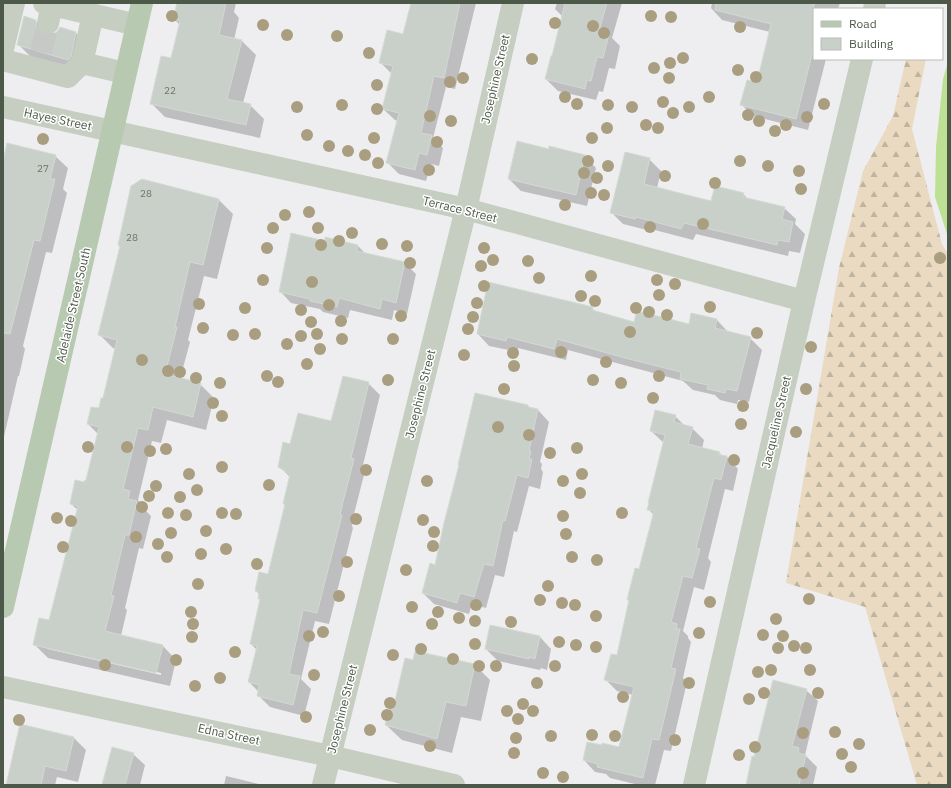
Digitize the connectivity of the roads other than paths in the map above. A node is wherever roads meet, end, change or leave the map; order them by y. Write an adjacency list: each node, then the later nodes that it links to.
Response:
1 (14, 3): 7 (street)
2 (142, 3): 6 (main road, Adelaide Street South)
3 (513, 3): 14 (street, Josephine Street)
4 (48, 10): 5 (street)
5 (93, 14): 6 (street); 10 (street)
6 (137, 25): 11 (main road, Adelaide Street South)
7 (3, 49)
8 (3, 60): 10 (street)
9 (862, 60): 15 (street, Jacqueline Street)
10 (82, 62): 11 (street)
11 (125, 73): 13 (main road, Adelaide Street South)
12 (3, 107): 13 (street, Hayes Street)
13 (113, 131): 14 (street, Terrace Street); 16 (main road, Adelaide Street South)
14 (466, 209): 15 (street, Terrace Street); 18 (street, Josephine Street)
15 (804, 301): 21 (street, Jacqueline Street)
16 (3, 607)
17 (3, 687): 18 (street, Edna Street)
18 (330, 756): 19 (street, Josephine Street); 20 (street, Edna Street)
19 (323, 785)
20 (454, 785)
21 (694, 785)

